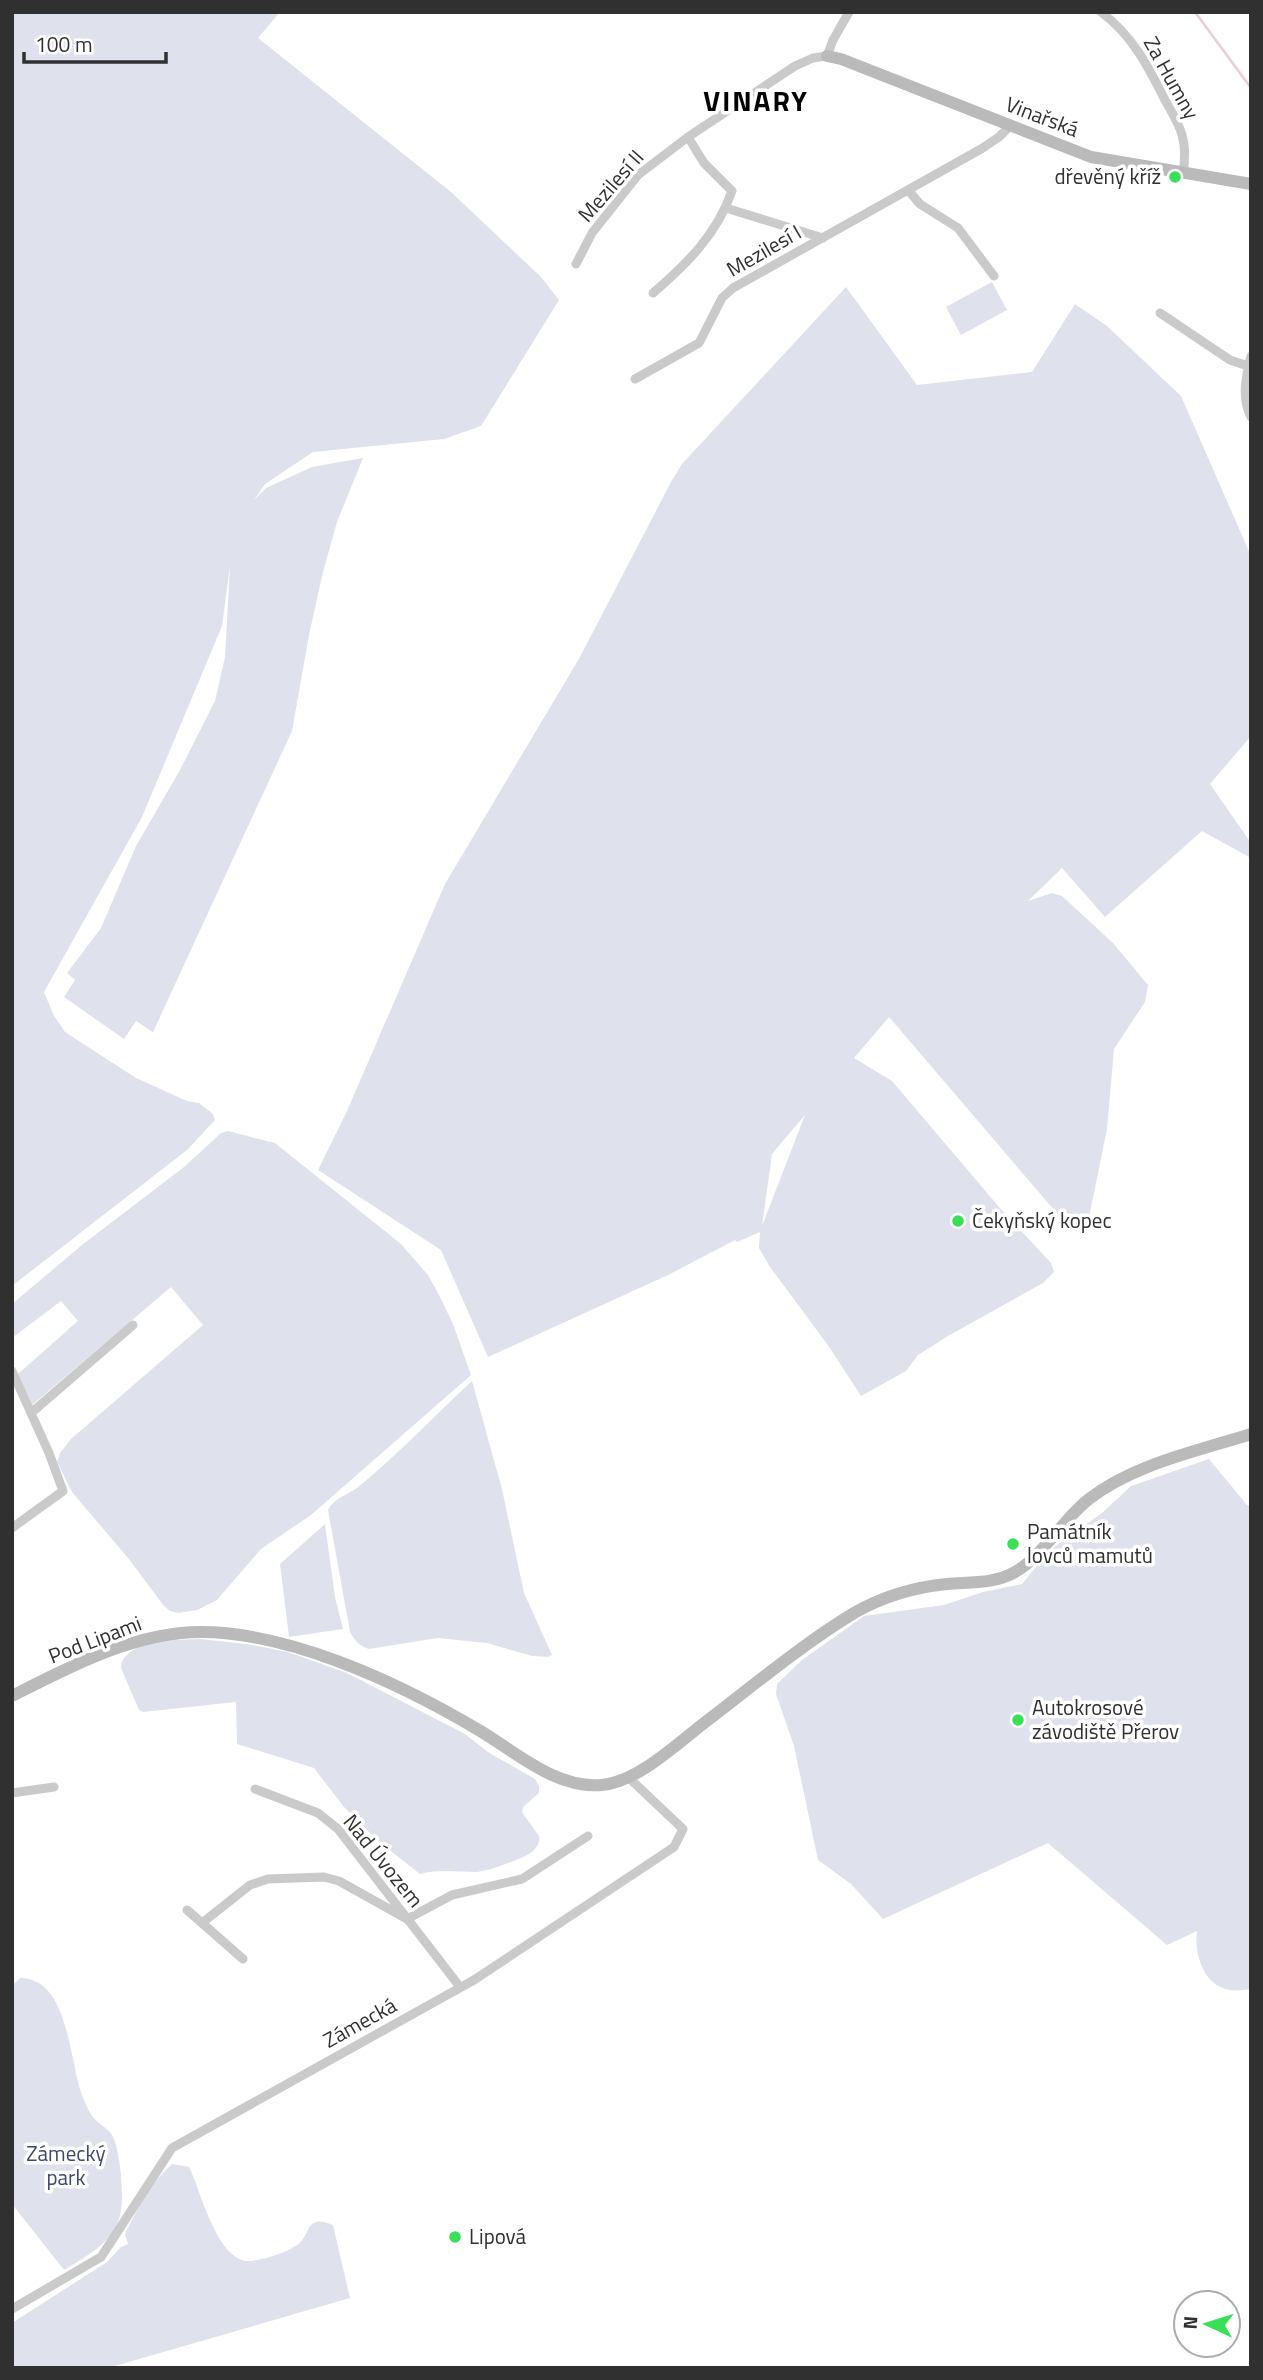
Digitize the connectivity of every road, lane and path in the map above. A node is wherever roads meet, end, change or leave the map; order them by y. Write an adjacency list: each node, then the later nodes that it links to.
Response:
1 (849, 12): 3 (street)
2 (1101, 12): 6 (street, Za Humny)
3 (827, 56): 4 (main road, Vinařská); 5 (street, Mezilesí II)
4 (1010, 126): 6 (main road, Vinařská); 8 (street, Mezilesí I)
5 (688, 137): 9 (street); 11 (street, Mezilesí II)
6 (1184, 173): 7 (main road, Vinařská)
7 (1251, 184)
8 (908, 190): 10 (street, Mezilesí I); 12 (street)
9 (726, 208): 10 (street, Mezilesí I); 13 (street, Mezilesí I)
10 (823, 238): 16 (street, Mezilesí I)
11 (576, 264)
12 (994, 276)
13 (653, 293)
14 (1160, 313): 15 (street)
15 (1250, 361): 17 (street)
16 (635, 379)
17 (1251, 417)
18 (133, 1325): 20 (street)
19 (12, 1371): 20 (street)
20 (31, 1413): 22 (street)
21 (1251, 1434): 24 (main road, Pod Lipami)
22 (12, 1528)
23 (12, 1696): 24 (main road, Pod Lipami)
24 (628, 1777): 33 (street, Zámecká)
25 (54, 1787): 27 (street)
26 (255, 1789): 30 (street, Nad Úvozem)
27 (12, 1793)
28 (588, 1836): 30 (street)
29 (187, 1910): 31 (street)
30 (407, 1919): 31 (street); 33 (street, Nad Úvozem)
31 (202, 1923): 32 (street)
32 (243, 1959)
33 (460, 1987): 34 (street, Zámecká)
34 (12, 2309)

